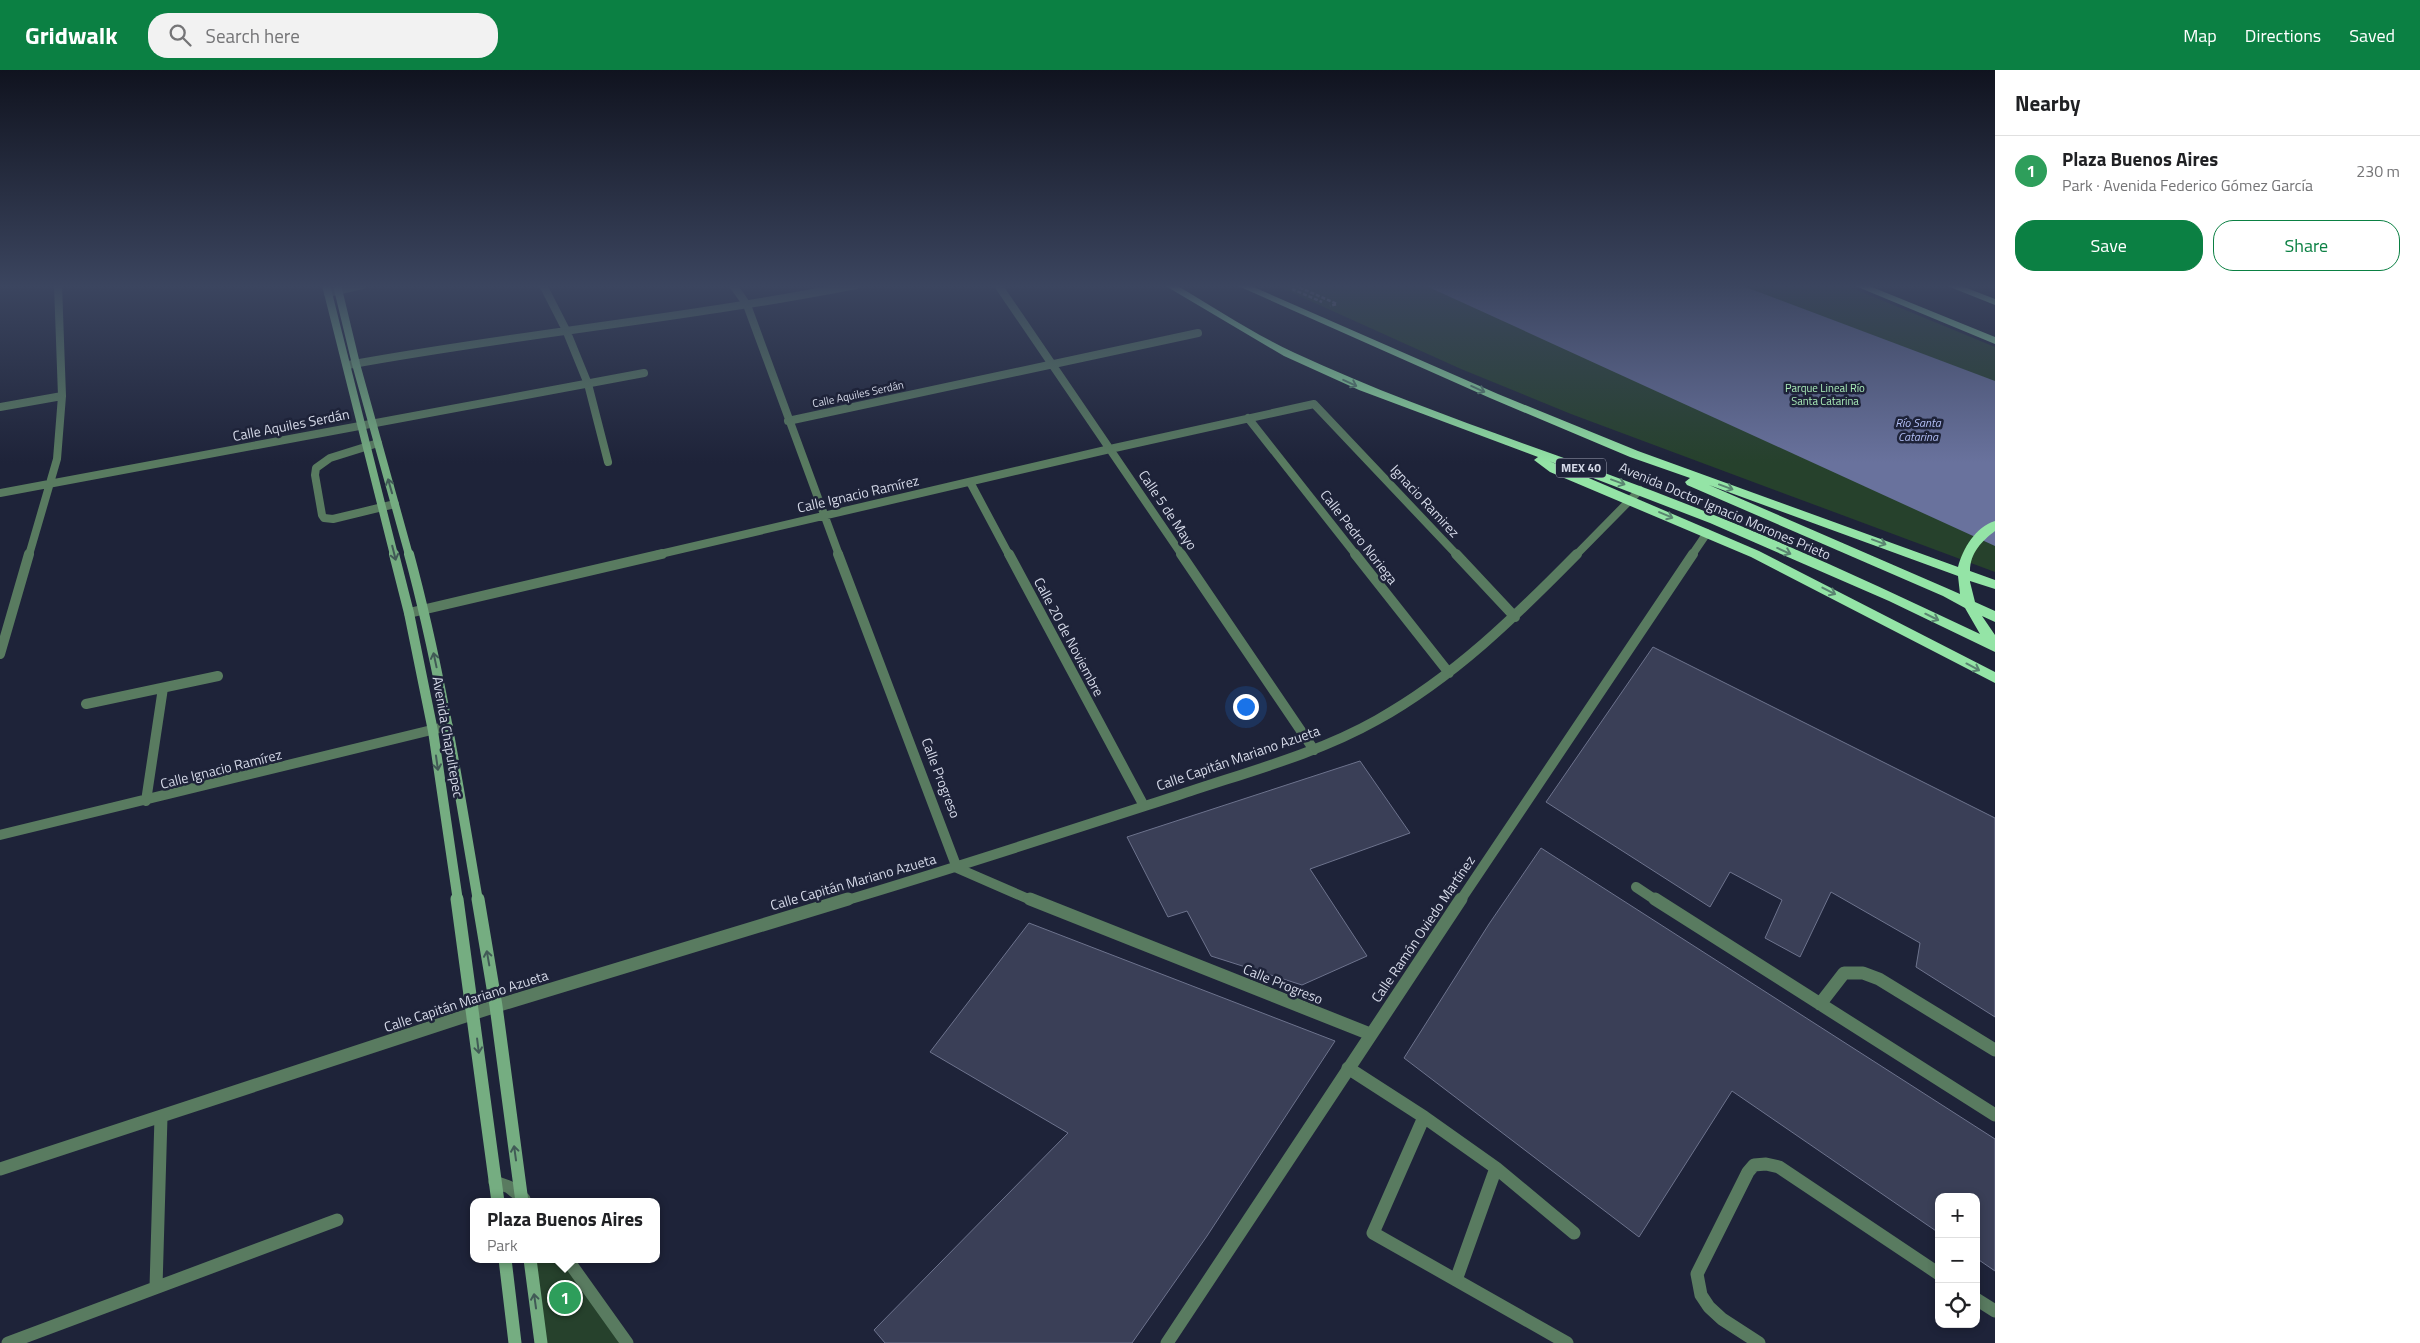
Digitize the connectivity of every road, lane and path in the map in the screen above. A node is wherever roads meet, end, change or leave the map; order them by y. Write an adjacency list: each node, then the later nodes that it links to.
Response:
1 (60, 344): 14 (street)
2 (346, 344): 10 (main road, Avenida Chapultepec)
3 (478, 344): 10 (street)
4 (572, 344): 13 (street)
5 (761, 344): 18 (street, Calle Progreso)
6 (1038, 344): 11 (street, Calle 5 de Mayo)
7 (1146, 344): 11 (street, Calle Aquiles Serdán)
8 (1272, 344): 22 (highway, Avenida Doctor Ignacio Morones Prieto / MEX 40, one-way to 22)
9 (1376, 344): 25 (highway, Avenida Doctor Ignacio Morones Prieto / MEX 40, one-way to 25)
10 (351, 365): 19 (main road); 20 (main road, Avenida Chapultepec)
11 (1052, 365): 18 (street, Calle Aquiles Serdán); 24 (street, Calle 5 de Mayo)
12 (644, 373): 13 (street, Calle Aquiles Serdán)
13 (588, 384): 19 (street, Calle Aquiles Serdán); 26 (street)
14 (62, 396): 16 (street); 28 (street)
15 (1314, 404): 17 (street, Calle Ignacio Ramírez); 40 (street, Ignacio Ramirez)
16 (0, 408)
17 (1248, 418): 24 (street, Calle Ignacio Ramírez); 44 (street, Calle Pedro Noriega)
18 (788, 421): 34 (street, Calle Progreso)
19 (372, 422): 20 (street, Calle Aquiles Serdán); 21 (main road)
20 (361, 424): 23 (main road, Avenida Chapultepec); 28 (street, Calle Aquiles Serdán)
21 (378, 443): 23 (street); 32 (main road, one-way to 21)
22 (1511, 443): 29 (highway, Avenida Doctor Ignacio Morones Prieto / MEX 40, one-way to 29); 31 (highway)
23 (366, 446): 33 (main road, Avenida Chapultepec); 33 (street)
24 (1110, 449): 27 (street, Calle Ignacio Ramírez); 51 (street, Calle 5 de Mayo)
25 (1634, 454): 37 (highway, Avenida Doctor Ignacio Morones Prieto / MEX 40, one-way to 37); 41 (highway)
26 (608, 462)
27 (970, 482): 34 (street, Calle Ignacio Ramírez); 53 (street, Calle 20 de Noviembre)
28 (51, 483): 30 (street, Calle Aquiles Serdán); 43 (street)
29 (1640, 490): 31 (street, Calle Capitán Mariano Azueta); 42 (highway, Avenida Doctor Ignacio Morones Prieto / MEX 40, one-way to 42)
30 (0, 493)
31 (1630, 500): 36 (highway, one-way to 36); 40 (street, Calle Capitán Mariano Azueta)
32 (395, 504): 33 (street); 38 (main road)
33 (382, 507): 39 (main road, Avenida Chapultepec, one-way to 39)
34 (824, 516): 38 (street, Calle Ignacio Ramírez); 55 (street, Calle Progreso)
35 (1995, 525): 42 (highway)
36 (1707, 533): 46 (highway, one-way to 46); 60 (street, Calle Ramón Oviedo Martínez)
37 (1995, 585)
38 (424, 608): 39 (street, Calle Ignacio Ramírez); 49 (main road, one-way to 38)
39 (409, 612): 50 (main road, Avenida Chapultepec)
40 (1515, 617): 44 (street, Calle Capitán Mariano Azueta)
41 (1995, 617)
42 (1995, 646)
43 (0, 654)
44 (1449, 673): 51 (street, Calle Capitán Mariano Azueta)
45 (218, 676): 47 (street)
46 (1995, 678)
47 (163, 688): 48 (street); 52 (street)
48 (86, 704)
49 (448, 726): 50 (street, Calle Ignacio Ramírez); 58 (main road, one-way to 49)
50 (433, 731): 52 (street, Calle Ignacio Ramírez); 59 (main road, Avenida Chapultepec, one-way to 59)
51 (1314, 750): 53 (street, Calle Capitán Mariano Azueta)
52 (146, 801): 54 (street, Calle Ignacio Ramírez)
53 (1144, 806): 55 (street, Calle Capitán Mariano Azueta)
54 (0, 836)
55 (957, 868): 58 (street, Calle Capitán Mariano Azueta); 60 (street, Calle Progreso)
56 (1636, 886): 57 (street)
57 (1820, 1004): 61 (street); 63 (street)
58 (496, 1006): 59 (street, Calle Capitán Mariano Azueta); 71 (main road, one-way to 58)
59 (474, 1014): 64 (street, Calle Capitán Mariano Azueta); 68 (main road, Avenida Chapultepec, one-way to 68)
60 (1370, 1034): 62 (street, Calle Ramón Oviedo Martínez)
61 (1995, 1050)
62 (1348, 1068): 65 (street); 86 (street, Calle Ramón Oviedo Martínez)
63 (1995, 1116)
64 (161, 1117): 67 (street, Calle Capitán Mariano Azueta); 79 (street)
65 (1424, 1117): 66 (street); 78 (street)
66 (1496, 1168): 73 (street); 78 (street)
67 (0, 1169)
68 (495, 1182): 69 (main road, Avenida Chapultepec); 70 (street)
69 (497, 1198)
70 (521, 1198)
71 (523, 1198)
72 (337, 1220): 79 (street)
73 (1574, 1234)
74 (505, 1263): 83 (main road)
75 (531, 1263): 84 (main road, one-way to 75)
76 (570, 1263): 85 (street)
77 (1935, 1271): 88 (street)
78 (1456, 1280): 87 (street)
79 (156, 1287): 82 (street)
80 (1980, 1302): 81 (street)
81 (1995, 1311)
82 (8, 1343)
83 (515, 1343)
84 (541, 1343)
85 (627, 1343)
86 (1167, 1343)
87 (1567, 1343)
88 (1759, 1343)

